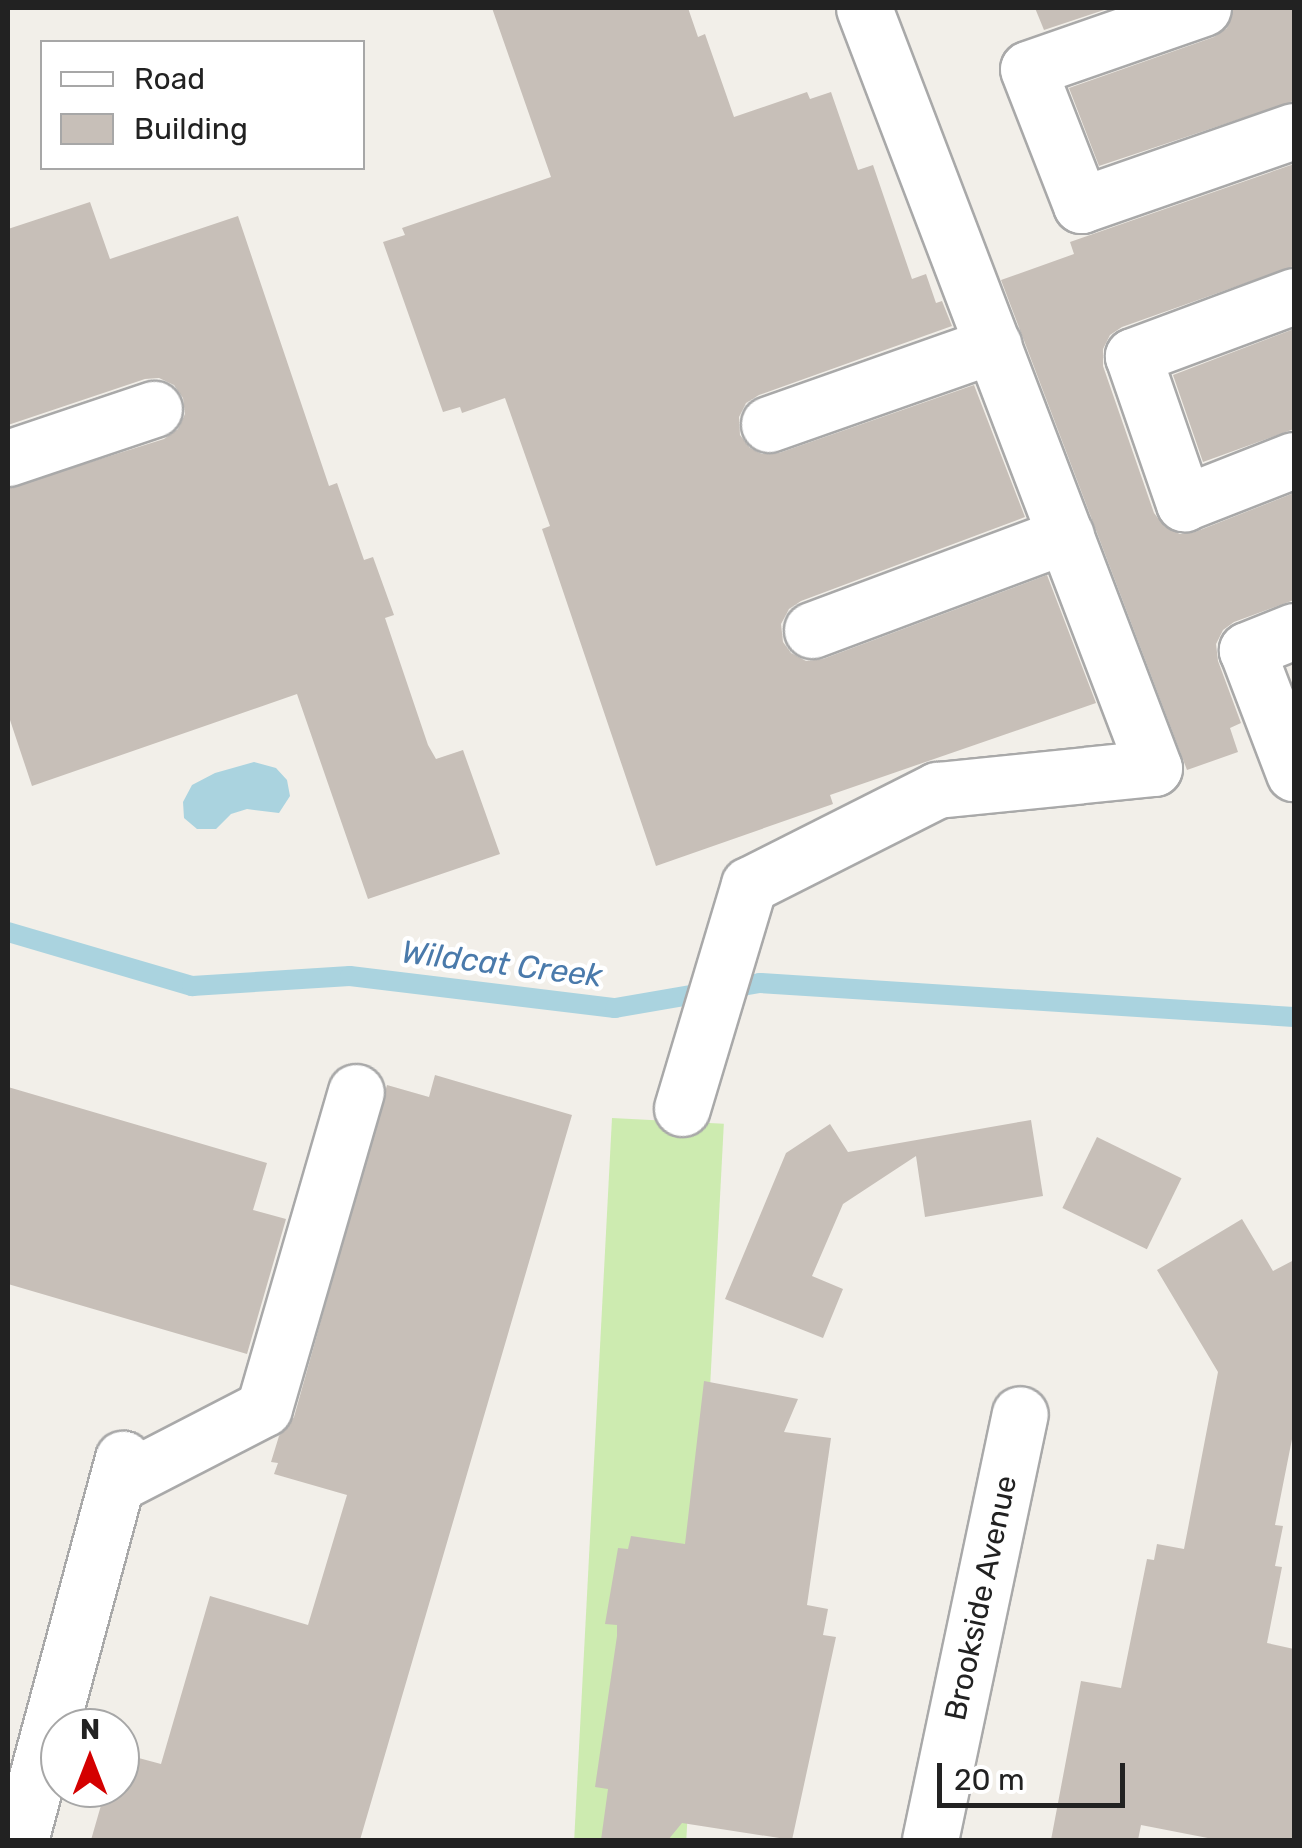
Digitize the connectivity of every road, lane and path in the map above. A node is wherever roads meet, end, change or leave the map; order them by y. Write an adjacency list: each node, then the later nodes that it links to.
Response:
1 (864, 8): 5 (street)
2 (1203, 8): 3 (street)
3 (1294, 131)
4 (1294, 296): 9 (street)
5 (993, 346): 7 (street); 10 (street)
6 (154, 409): 8 (street)
7 (770, 424)
8 (8, 458)
9 (1294, 460)
10 (1066, 535): 11 (street); 15 (street)
11 (812, 630)
12 (1294, 631): 13 (street)
13 (1294, 772)
14 (356, 1092): 17 (street)
15 (682, 1108)
16 (1020, 1414): 18 (street, Brookside Avenue)
17 (20, 1840)
18 (930, 1840)

